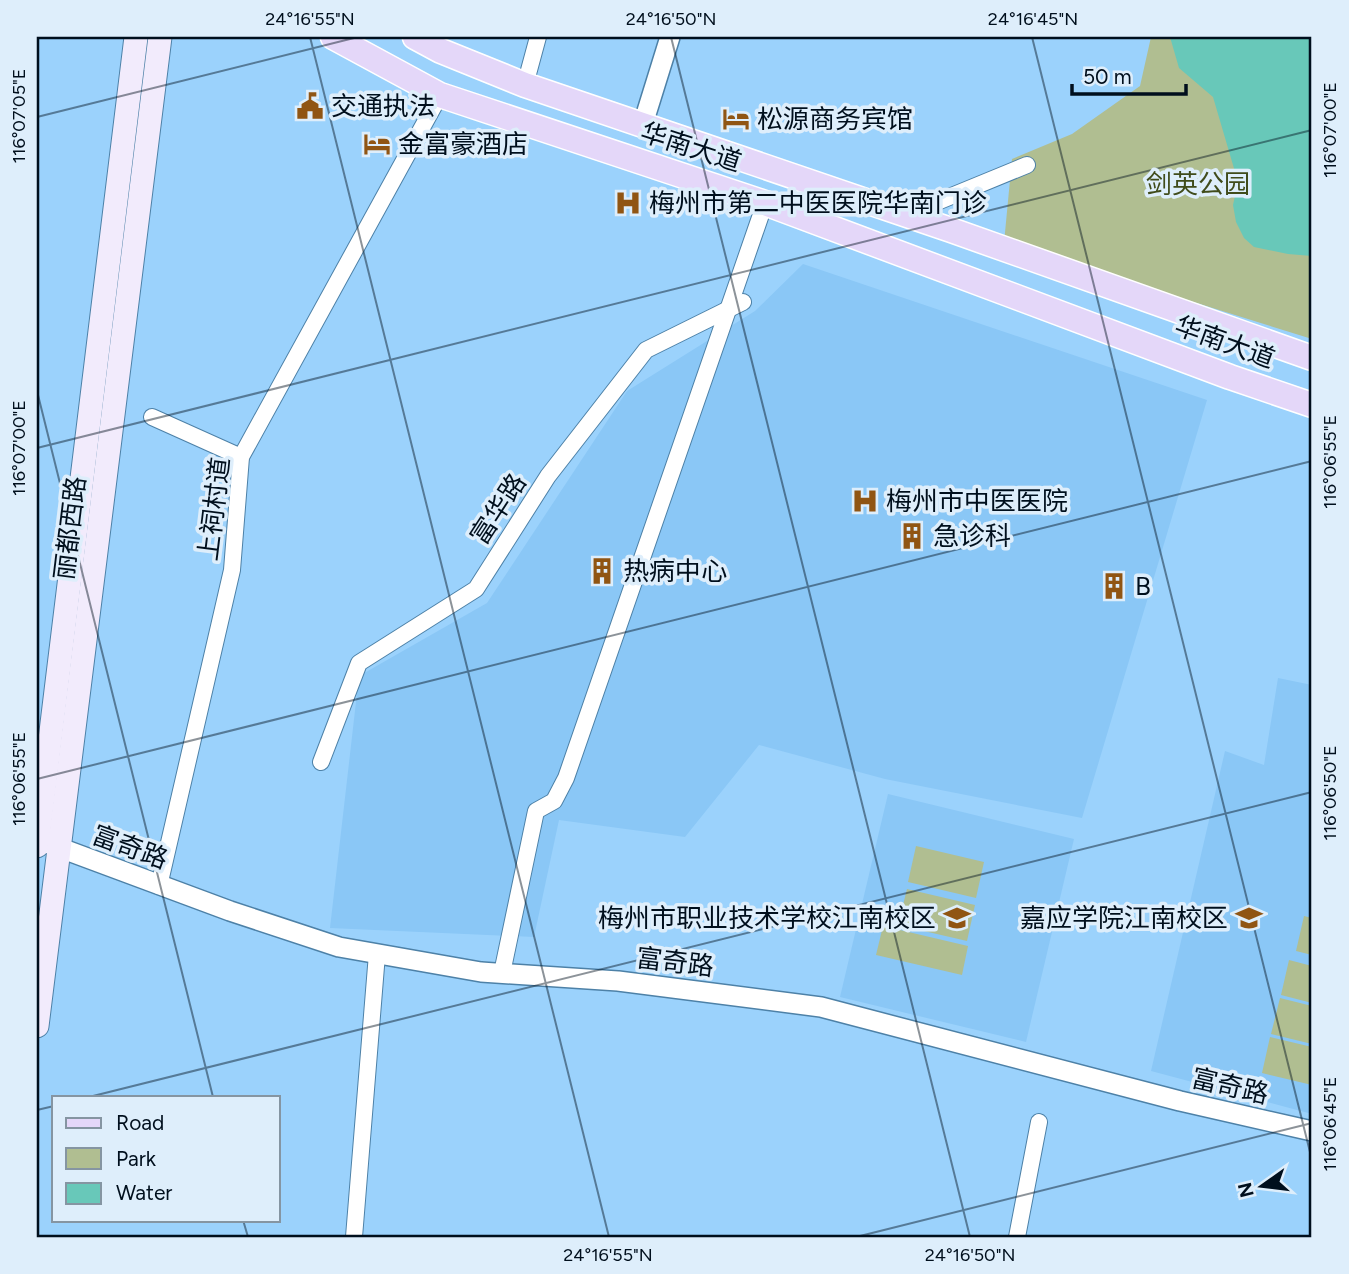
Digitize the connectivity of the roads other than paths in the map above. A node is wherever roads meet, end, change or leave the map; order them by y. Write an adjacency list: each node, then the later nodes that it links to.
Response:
1 (136, 37): 21 (main road, 丽都西路)
2 (159, 37): 22 (main road, 丽都西路)
3 (333, 37): 8 (main road, 华南大道)
4 (415, 37): 7 (main road, 华南大道)
5 (538, 37): 7 (street)
6 (670, 37): 9 (street)
7 (525, 85): 9 (main road, 华南大道)
8 (440, 95): 12 (main road, 华南大道); 19 (street, 上祠村道)
9 (643, 124): 11 (main road, 华南大道)
10 (1027, 165): 13 (street)
11 (870, 202): 13 (main road, 华南大道); 14 (main road)
12 (765, 203): 14 (main road, 华南大道); 25 (street)
13 (910, 216): 16 (main road, 华南大道)
14 (860, 239): 17 (main road, 华南大道)
15 (743, 302): 20 (street, 富华路)
16 (1312, 358)
17 (1312, 405)
18 (152, 417): 19 (street)
19 (241, 457): 23 (street, 上祠村道)
20 (321, 762)
21 (37, 839): 22 (main road, 丽都西路)
22 (48, 848): 23 (street, 富奇路); 26 (main road, 丽都西路)
23 (159, 886): 24 (street, 富奇路)
24 (377, 954): 25 (street, 富奇路); 29 (street)
25 (502, 973): 28 (street, 富奇路)
26 (37, 1026)
27 (1039, 1122): 30 (street)
28 (1312, 1131)
29 (354, 1237)
30 (1017, 1237)

